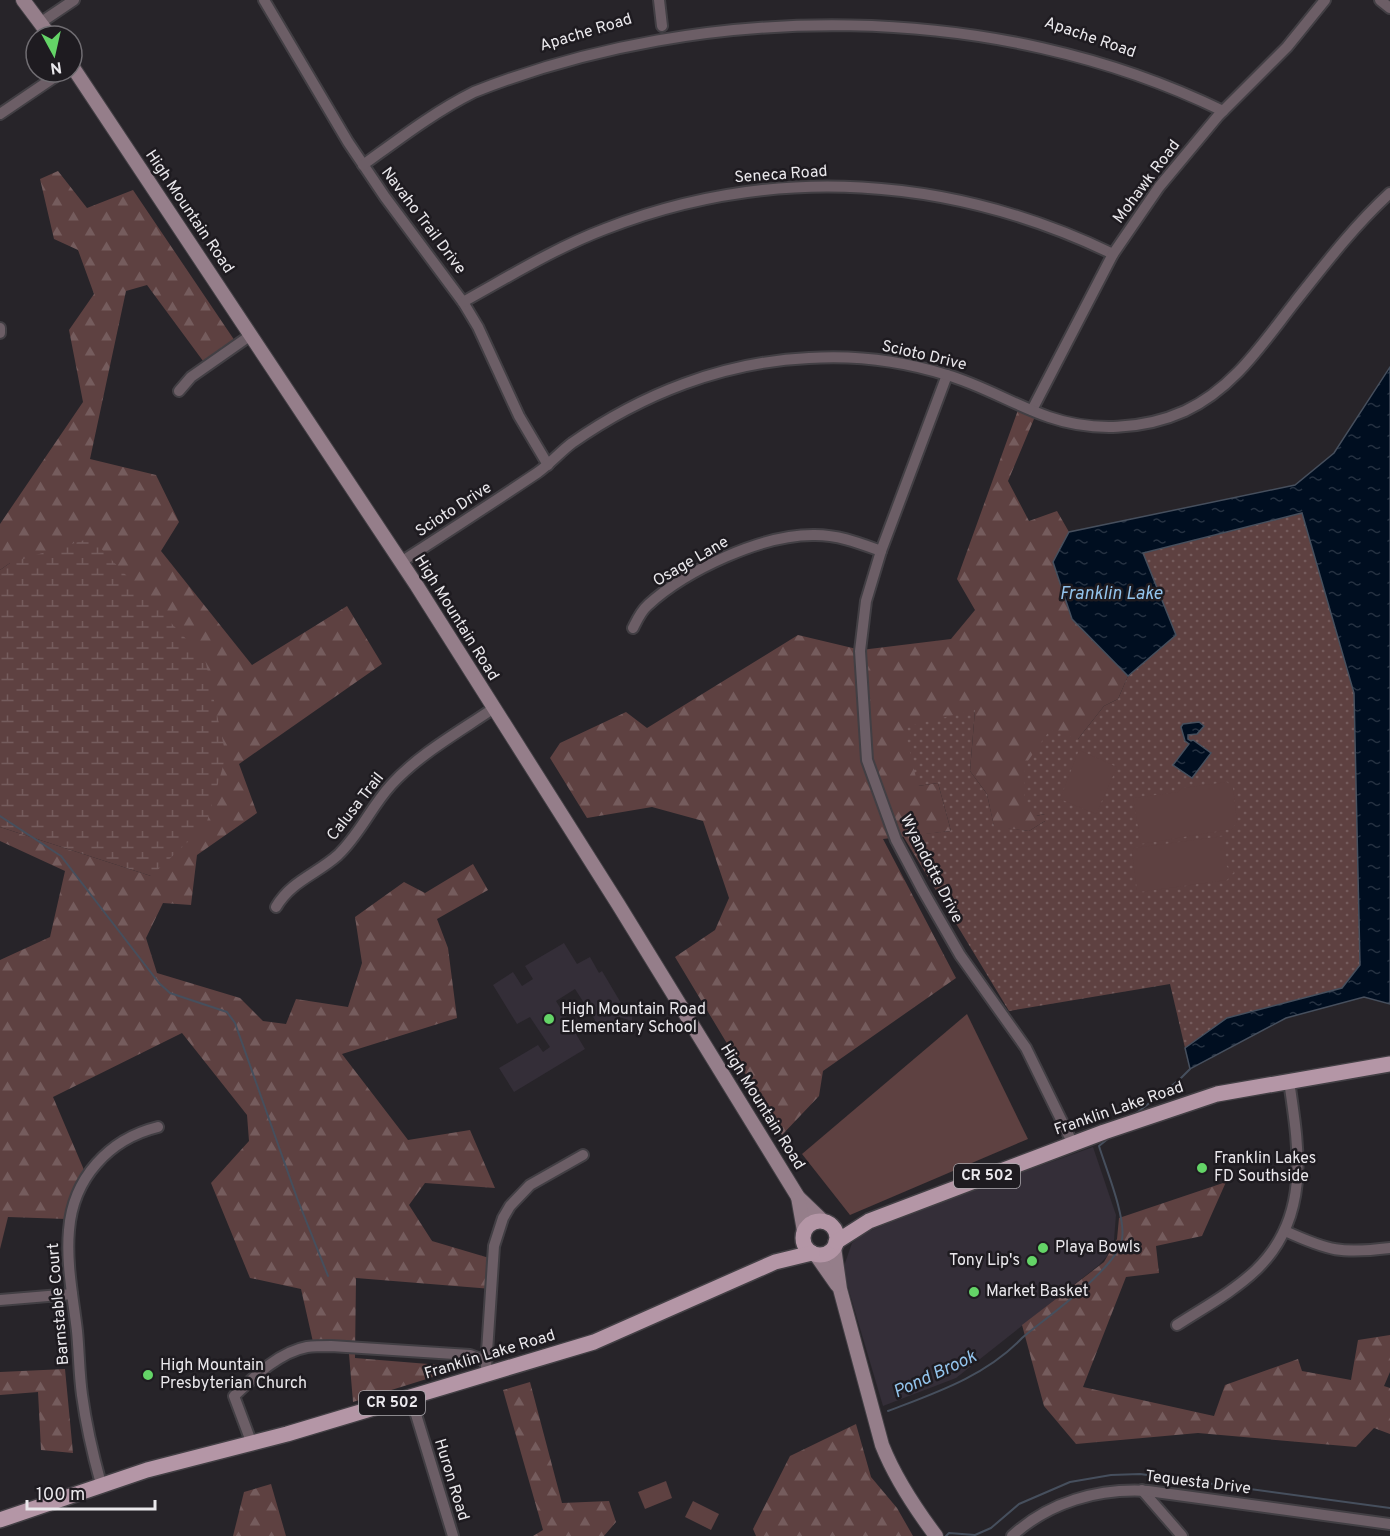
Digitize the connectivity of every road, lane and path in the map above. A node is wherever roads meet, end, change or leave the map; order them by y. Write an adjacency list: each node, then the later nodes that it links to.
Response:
1 (23, 0): 8 (main road)
2 (74, 0): 8 (street)
3 (264, 0): 16 (street, Navaho Trail Drive)
4 (659, 0): 9 (street)
5 (1325, 0): 14 (street, Mohawk Road)
6 (1380, 0): 7 (street)
7 (1390, 8)
8 (40, 22)
9 (661, 26)
10 (1041, 37): 14 (street, Apache Road)
11 (598, 43): 16 (street, Apache Road)
12 (44, 84): 15 (street)
13 (84, 84): 22 (main road, High Mountain Road)
14 (1223, 111): 18 (street, Mohawk Road)
15 (0, 114)
16 (363, 165): 19 (street, Navaho Trail Drive)
17 (1390, 193): 25 (street, Scioto Drive)
18 (1113, 254): 19 (street, Seneca Road); 25 (street, Mohawk Road)
19 (463, 302): 26 (street, Navaho Trail Drive)
20 (0, 328): 21 (street)
21 (0, 333)
22 (251, 335): 24 (street); 28 (main road, High Mountain Road)
23 (947, 375): 25 (street, Scioto Drive); 26 (street, Scioto Drive); 27 (street, Wyandotte Drive)
24 (179, 391)
25 (1032, 410)
26 (548, 465): 28 (street, Scioto Drive)
27 (881, 551): 29 (street, Osage Lane); 35 (street, Wyandotte Drive)
28 (401, 562): 30 (main road, High Mountain Road)
29 (633, 628)
30 (494, 708): 31 (street, Calusa Trail); 37 (main road, High Mountain Road)
31 (276, 907)
32 (1390, 1064): 33 (main road, Franklin Lake Road / CR 502)
33 (1289, 1081): 35 (main road, Franklin Lake Road / CR 502); 40 (street)
34 (158, 1127): 47 (street, Barnstable Court)
35 (1073, 1144): 38 (main road, Franklin Lake Road / CR 502)
36 (583, 1155): 50 (street)
37 (798, 1197): 39 (main road, High Mountain Road); 41 (main road, High Mountain Road)
38 (869, 1221): 39 (main road, Franklin Lake Road / CR 502); 42 (main road, Franklin Lake Road / CR 502)
39 (826, 1222): 41 (main road, CR 502); 42 (main road)
40 (1285, 1231): 43 (street); 49 (street)
41 (803, 1233): 44 (main road); 45 (main road, Franklin Lake Road / CR 502)
42 (835, 1245): 44 (main road, CR 502); 46 (main road)
43 (1390, 1248)
44 (814, 1254): 45 (main road, Franklin Lake Road / CR 502); 46 (main road)
45 (776, 1262): 50 (main road, Franklin Lake Road / CR 502)
46 (840, 1289): 57 (main road)
47 (72, 1294): 48 (street); 53 (street, Barnstable Court)
48 (0, 1300)
49 (1177, 1324)
50 (486, 1367): 51 (main road, Franklin Lake Road / CR 502); 52 (street)
51 (411, 1398): 52 (main road, Franklin Lake Road / CR 502); 58 (street, Huron Road)
52 (252, 1444): 53 (main road, Franklin Lake Road / CR 502)
53 (101, 1484): 55 (main road, Franklin Lake Road / CR 502)
54 (1142, 1490): 56 (street, Tequesta Drive); 59 (street, Tequesta Drive); 60 (street)
55 (0, 1520)
56 (1390, 1524)
57 (935, 1535)
58 (453, 1536)
59 (1012, 1536)
60 (1182, 1536)

